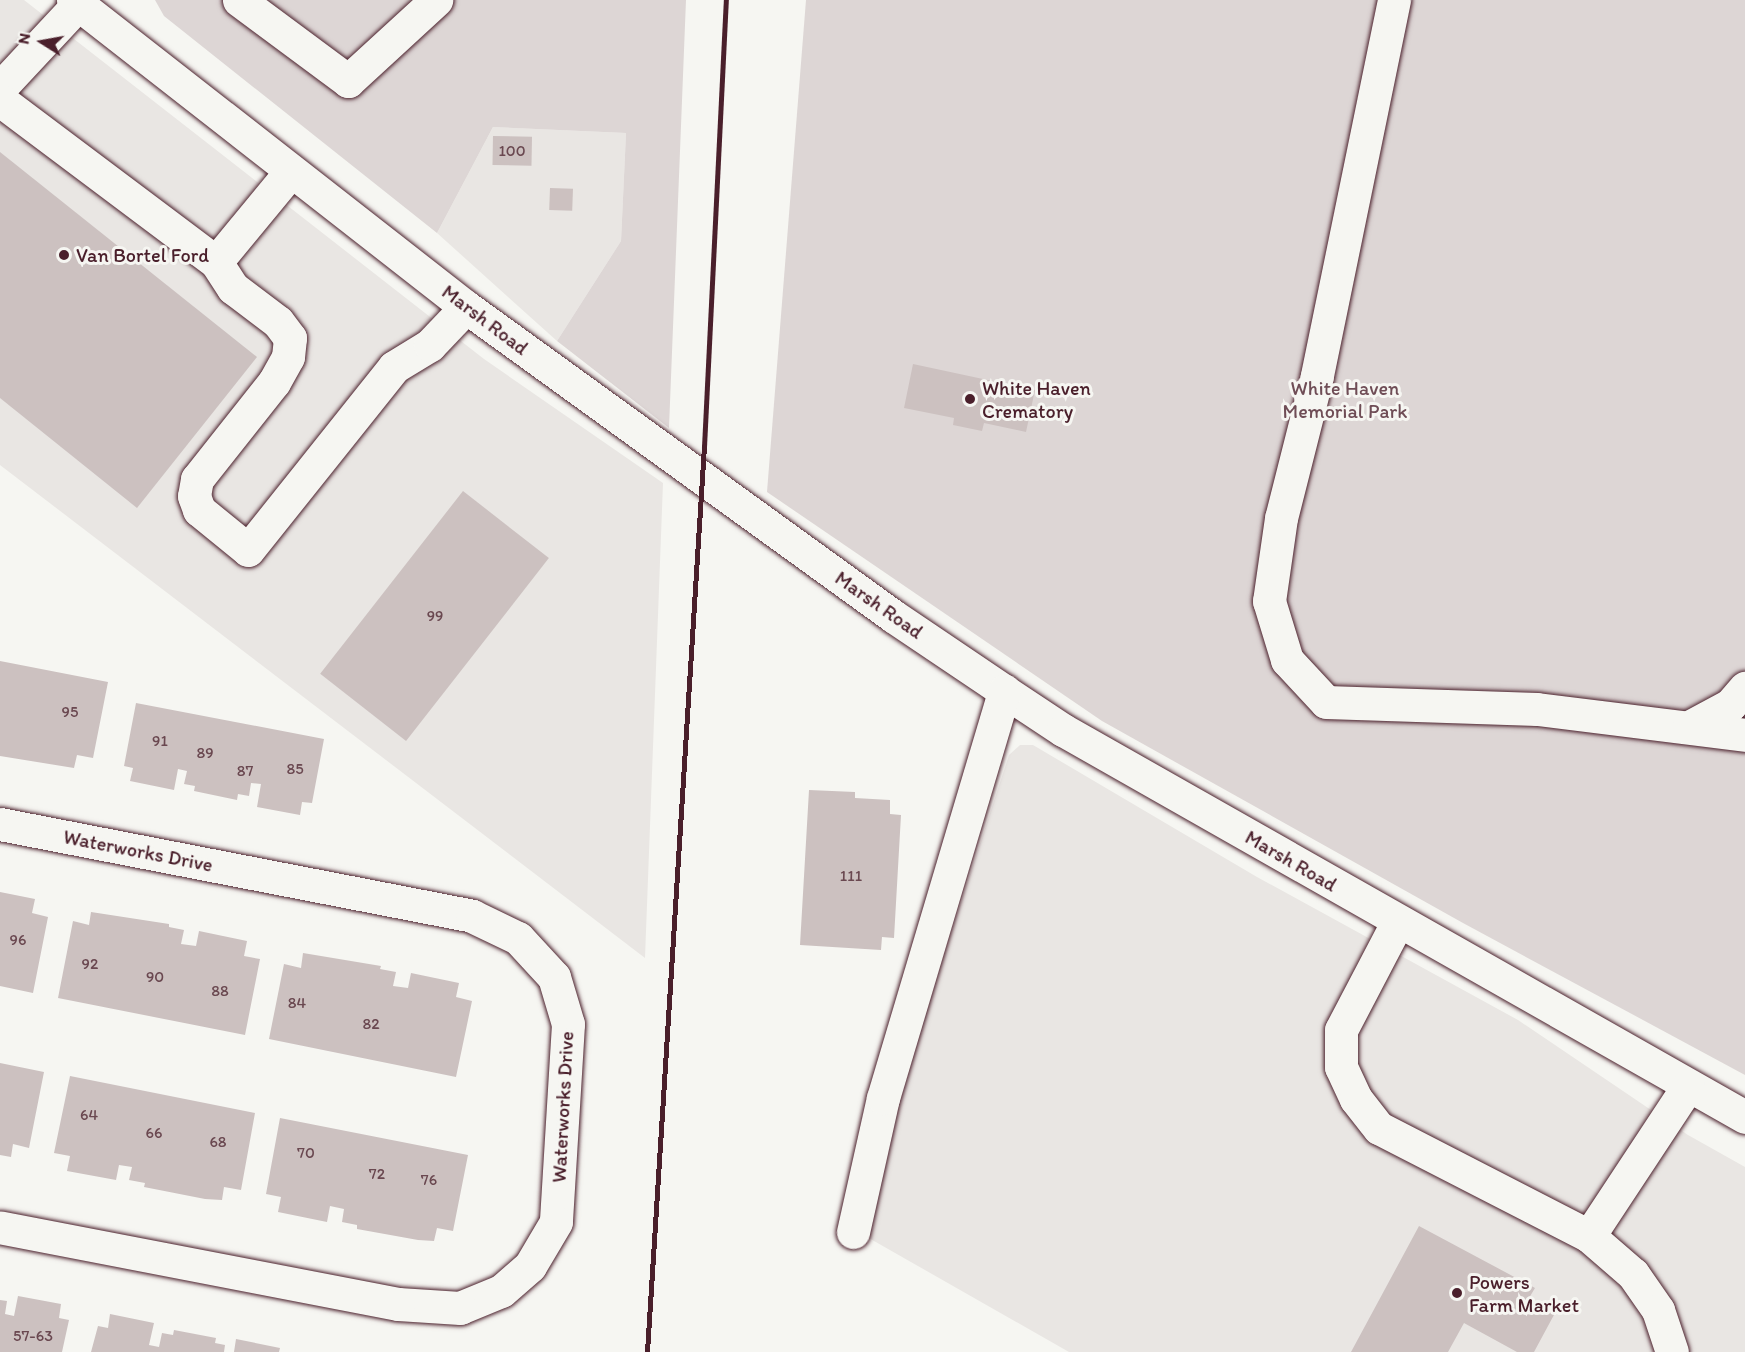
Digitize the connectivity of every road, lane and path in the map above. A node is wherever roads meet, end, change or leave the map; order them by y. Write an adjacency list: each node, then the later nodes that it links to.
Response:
1 (239, 0): 2 (street)
2 (436, 0)
3 (1394, 0): 12 (street)
4 (78, 1): 5 (street); 7 (street, Marsh Road)
5 (0, 87)
6 (0, 100): 8 (street)
7 (291, 171): 8 (street); 9 (street, Marsh Road)
8 (216, 262): 9 (street)
9 (466, 307): 11 (street, Marsh Road)
10 (1745, 688): 12 (street)
11 (1004, 691): 15 (street, Marsh Road); 19 (street)
12 (1689, 727): 13 (street)
13 (1745, 735)
14 (0, 824): 18 (street, Waterworks Drive)
15 (1398, 921): 16 (street, Marsh Road); 20 (street)
16 (1688, 1086): 17 (street, Marsh Road); 20 (street)
17 (1745, 1117)
18 (0, 1227)
19 (853, 1232)
20 (1589, 1236): 21 (street)
21 (1672, 1352)

